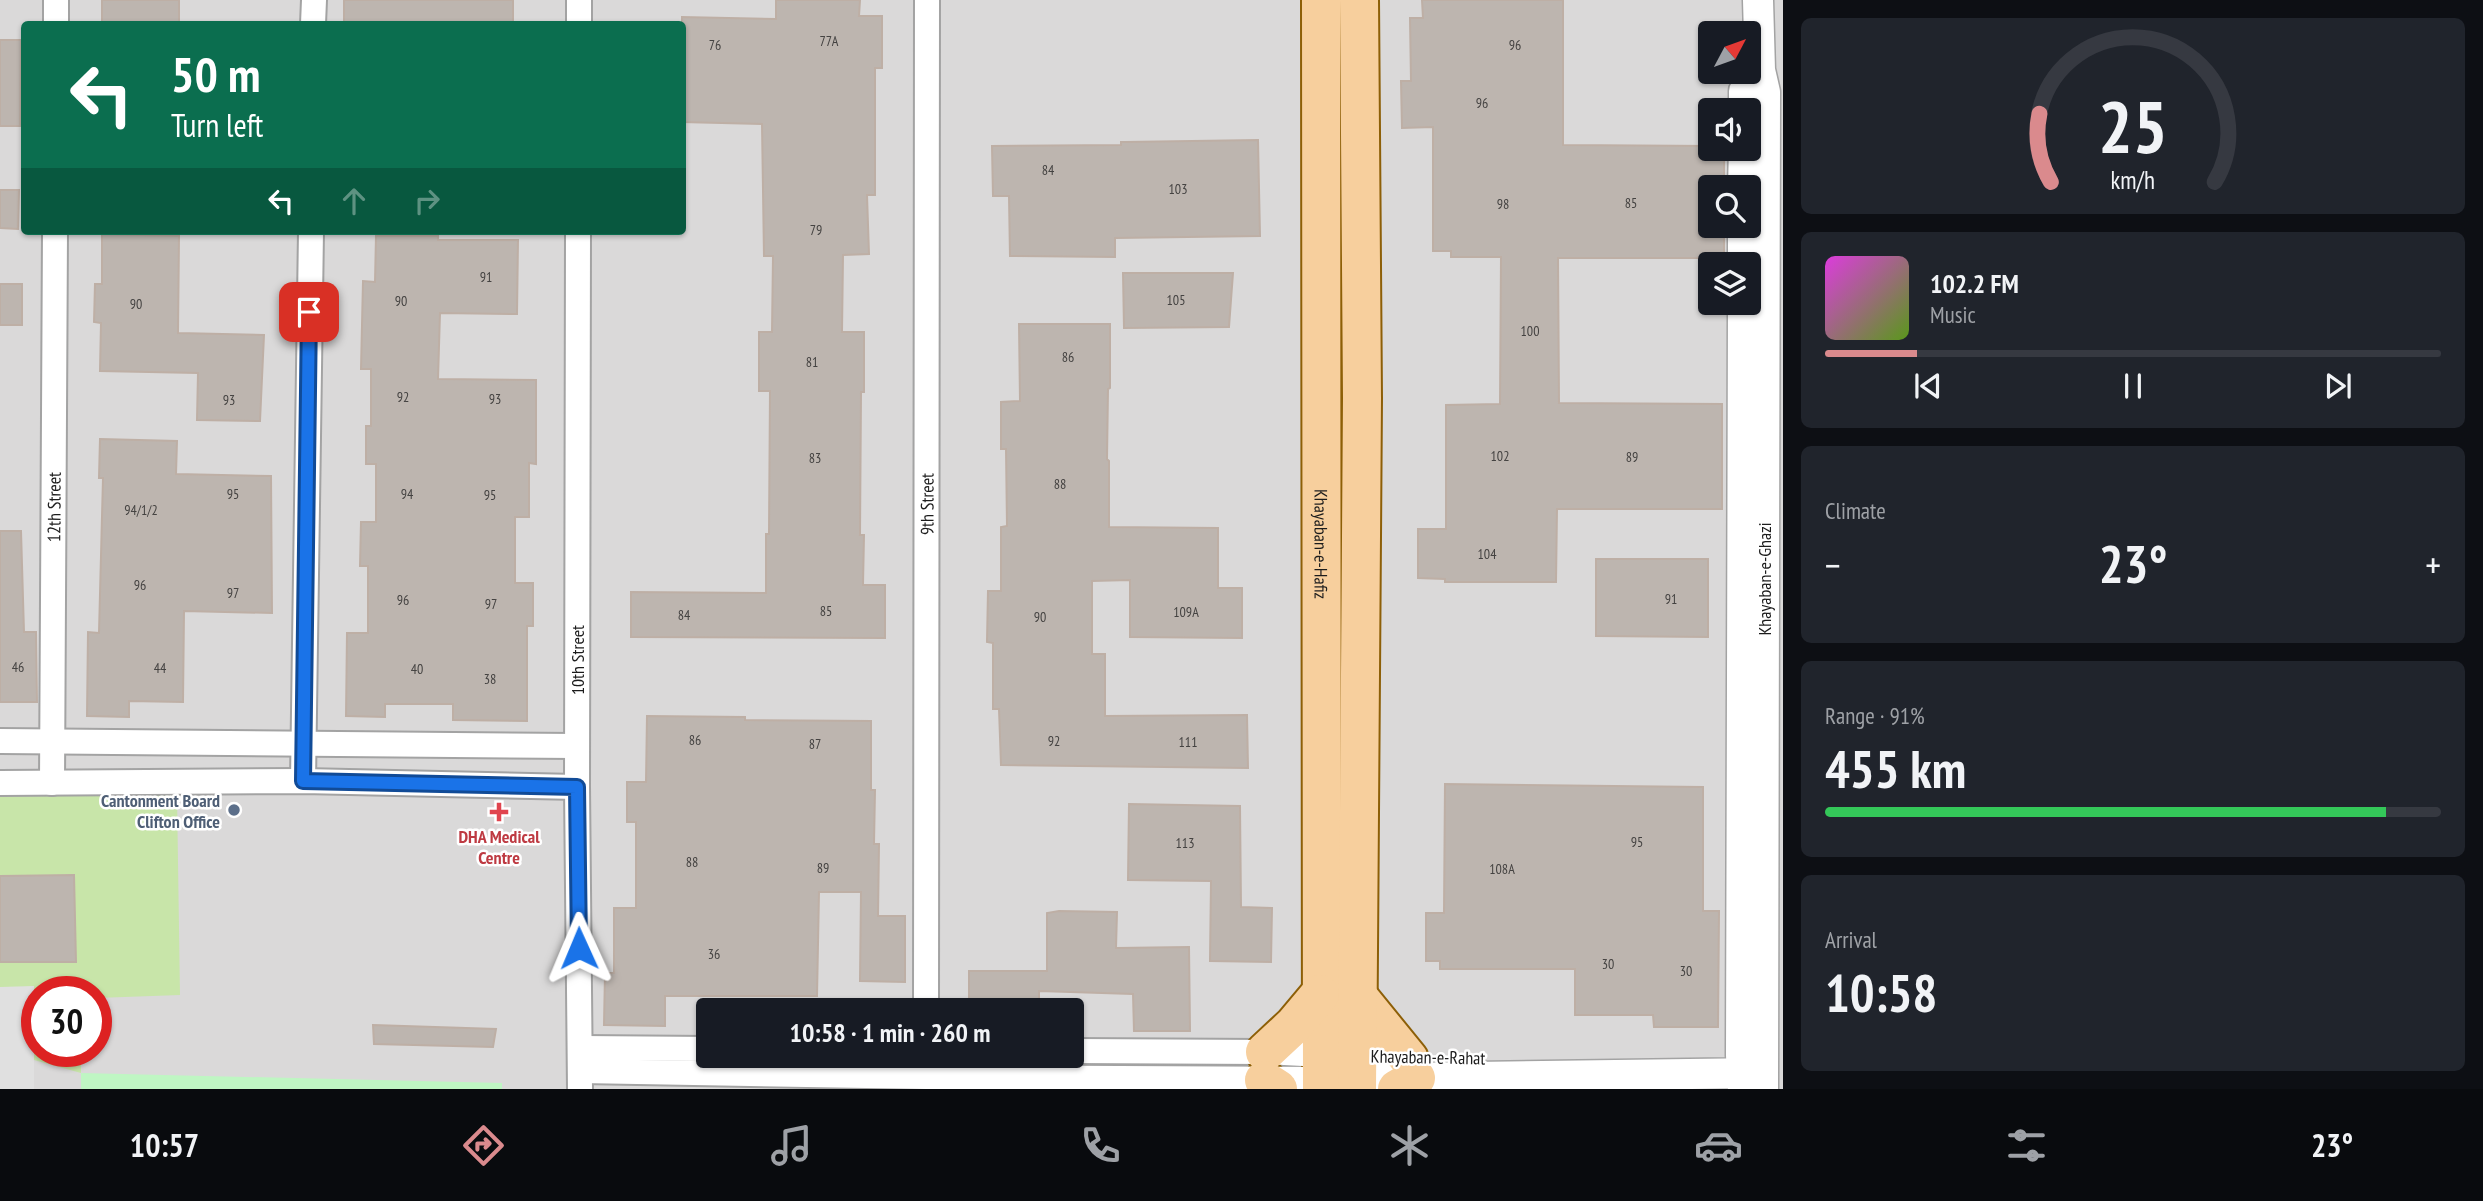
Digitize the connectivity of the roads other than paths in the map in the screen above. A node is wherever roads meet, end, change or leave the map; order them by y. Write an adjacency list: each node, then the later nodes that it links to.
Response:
1 (56, 0): 8 (street)
2 (314, 0): 9 (street)
3 (579, 0): 10 (street)
4 (927, 0): 28 (street, 9th Street)
5 (1321, 0): 16 (main road, Khayaban-e-Hafiz)
6 (1359, 0): 17 (main road)
7 (1758, 0): 11 (street, Khayaban-e-Ghazi)
8 (56, 21)
9 (313, 21)
10 (579, 21)
11 (1759, 91): 32 (street, Khayaban-e-Ghazi)
12 (55, 235): 18 (street, 12th Street)
13 (310, 235): 20 (street)
14 (578, 235): 21 (street, 10th Street)
15 (1743, 315): 32 (street, Khayaban-e-Ghazi)
16 (1321, 398): 17 (main road); 26 (main road, Khayaban-e-Hafiz)
17 (1362, 398): 27 (main road)
18 (52, 740): 19 (street); 20 (street); 24 (street, 12th Street)
19 (0, 741)
20 (303, 742): 21 (street); 22 (street)
21 (577, 746): 25 (street, 10th Street)
22 (303, 781): 24 (street); 25 (street)
23 (0, 783): 24 (street)
24 (52, 783)
25 (577, 787): 31 (street, 10th Street)
26 (1320, 994): 34 (main road); 35 (main road, Khayaban-e-Hafiz)
27 (1357, 995): 35 (main road); 36 (main road)
28 (926, 998)
29 (696, 1051): 31 (street)
30 (1084, 1052): 34 (street, Khayaban-e-Rahat)
31 (580, 1069): 33 (street, Khayaban-e-Rahat)
32 (1760, 1070): 36 (street, Khayaban-e-Rahat)
33 (926, 1074): 34 (street, Khayaban-e-Rahat)
34 (1269, 1074): 35 (street, Khayaban-e-Rahat)
35 (1339, 1075): 36 (street, Khayaban-e-Rahat)
36 (1407, 1075)

